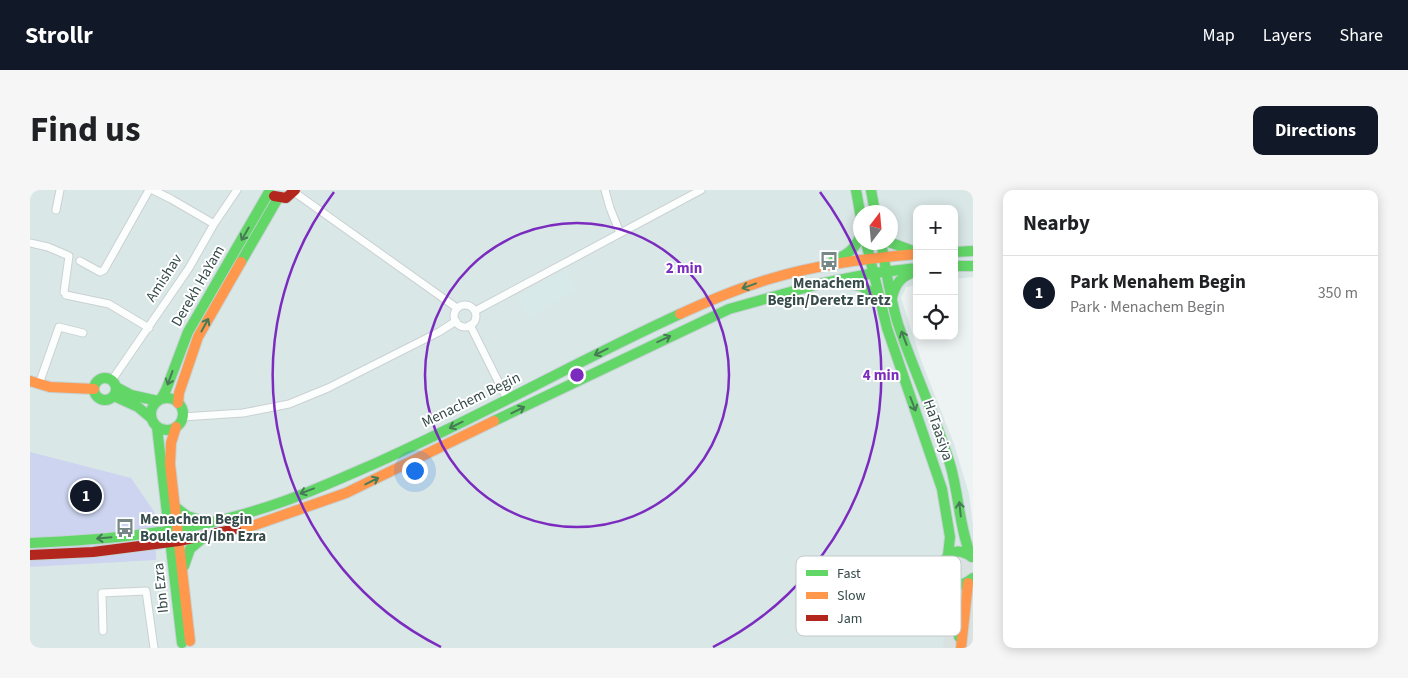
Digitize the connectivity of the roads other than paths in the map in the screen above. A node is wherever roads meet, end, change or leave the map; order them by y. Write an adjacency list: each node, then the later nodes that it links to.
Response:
1 (60, 190): 13 (street)
2 (151, 190): 14 (street); 27 (street)
3 (237, 190): 14 (street, Amishav)
4 (605, 190): 15 (street)
5 (701, 190): 15 (street)
6 (856, 190): 11 (main road)
7 (871, 190): 12 (main road)
8 (269, 191): 10 (main road); 48 (main road, Derekh HaYam, one-way to 48)
9 (294, 191): 10 (main road); 38 (street)
10 (278, 198): 49 (main road, Derekh HaYam, one-way to 10)
11 (858, 205)
12 (874, 205)
13 (56, 210)
14 (214, 224): 42 (street, Amishav)
15 (620, 233): 39 (street)
16 (30, 243): 42 (street)
17 (898, 247): 22 (main road)
18 (853, 250): 30 (main road)
19 (868, 250): 26 (main road, HaTaasiya)
20 (883, 250): 25 (main road, HaTaasiya)
21 (973, 251): 23 (main road)
22 (913, 252)
23 (958, 252)
24 (913, 253): 25 (main road, Menachem Begin)
25 (884, 257): 26 (main road, Menachem Begin); 32 (main road, HaTaasiya)
26 (870, 259): 30 (main road, Menachem Begin); 34 (main road, HaTaasiya)
27 (80, 261)
28 (958, 266): 29 (main road)
29 (973, 266)
30 (815, 267): 47 (main road, Menachem Begin, one-way to 47)
31 (913, 270): 32 (main road, Menachem Begin)
32 (886, 272): 34 (main road, Menachem Begin); 37 (main road, HaTaasiya)
33 (913, 272): 37 (main road)
34 (874, 274): 35 (main road, Menachem Begin); 36 (main road, HaTaasiya)
35 (819, 284): 36 (main road); 56 (main road, Menachem Begin, one-way to 35)
36 (880, 297): 61 (main road, HaTaasiya, one-way to 61)
37 (892, 299): 62 (main road, HaTaasiya, one-way to 37)
38 (457, 308): 39 (street); 40 (street)
39 (474, 311): 41 (street)
40 (456, 322): 41 (street); 50 (street)
41 (470, 326): 47 (street)
42 (149, 328): 45 (street, Amishav)
43 (83, 333): 44 (street)
44 (34, 383): 46 (main road)
45 (114, 388): 46 (main road); 46 (main road); 48 (main road); 51 (main road)
46 (94, 389)
47 (507, 399): 54 (main road, Menachem Begin, one-way to 54)
48 (159, 400): 49 (main road); 51 (main road)
49 (178, 403): 50 (main road)
50 (182, 417): 52 (main road)
51 (154, 422): 52 (main road); 55 (main road)
52 (176, 426): 53 (main road)
53 (174, 506): 54 (main road); 55 (main road)
54 (212, 522): 55 (main road, Menachem Begin)
55 (173, 529): 57 (main road, Ibn Ezra); 58 (main road, Menachem Begin, one-way to 58)
56 (210, 535): 57 (main road, Menachem Begin); 64 (main road)
57 (175, 541): 59 (main road, Menachem Begin); 63 (main road, Ibn Ezra); 64 (main road, Ibn Ezra)
58 (30, 543)
59 (147, 545): 60 (main road, Menachem Begin); 63 (main road)
60 (30, 554)
61 (948, 556): 62 (main road)
62 (972, 557)
63 (174, 564): 67 (main road, Ibn Ezra)
64 (183, 572): 67 (main road, Ibn Ezra)
65 (970, 581): 70 (main road)
66 (103, 631): 68 (street)
67 (183, 644): 69 (main road)
68 (154, 648)
69 (199, 648)
70 (961, 648)

